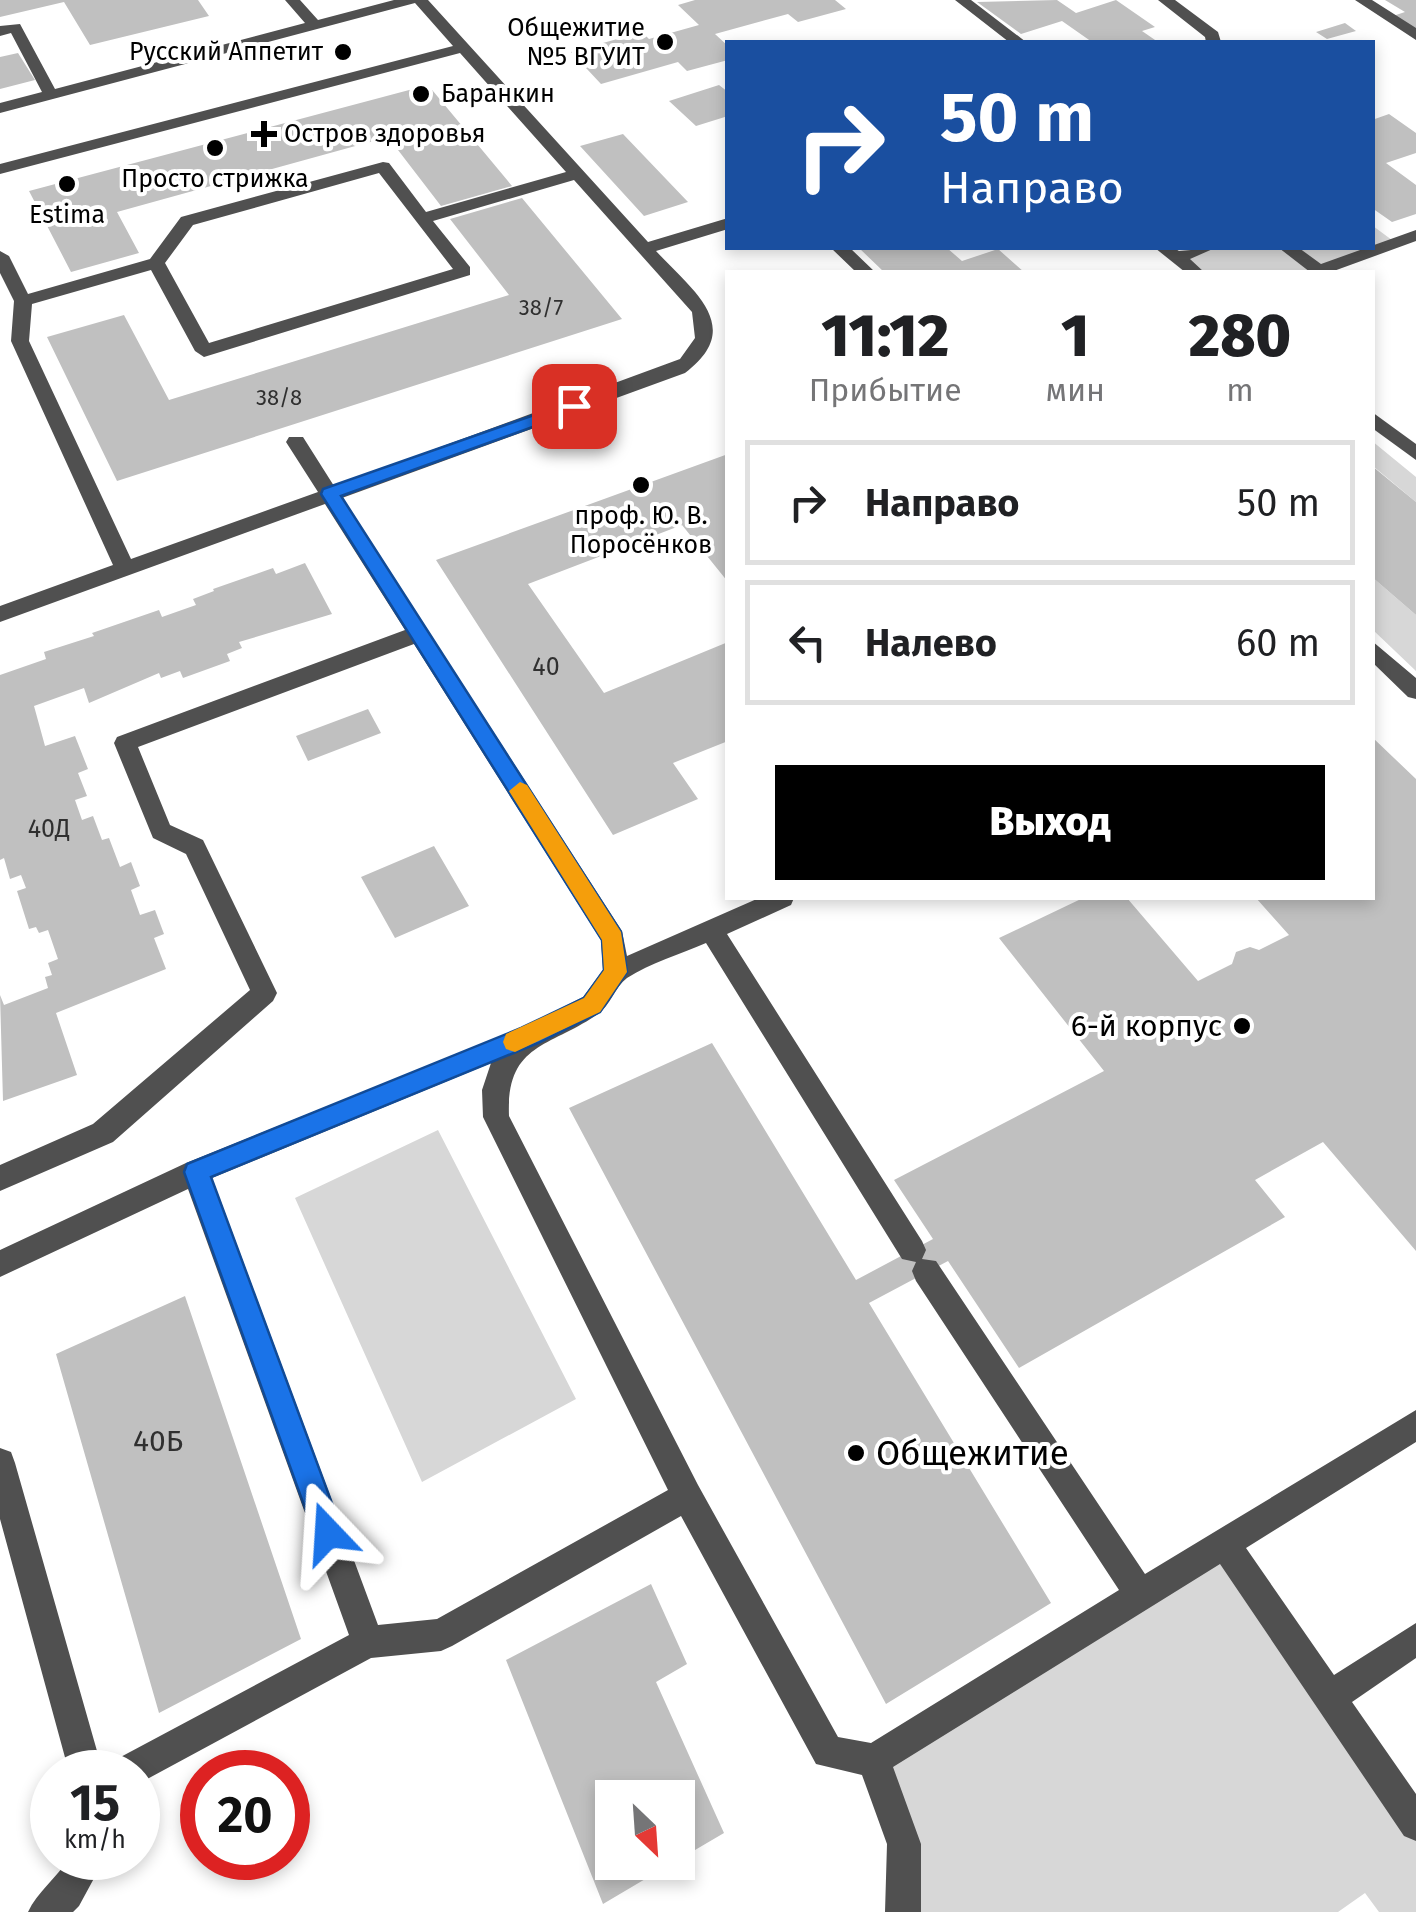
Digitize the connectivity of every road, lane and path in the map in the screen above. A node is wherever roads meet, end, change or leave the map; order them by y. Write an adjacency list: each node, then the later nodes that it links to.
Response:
1 (292, 0): 7 (street)
2 (408, 0): 7 (street)
3 (420, 0): 12 (street)
4 (962, 0): 10 (street)
5 (1165, 0): 11 (street)
6 (1362, 0): 9 (street)
7 (316, 25): 13 (street)
8 (0, 31): 13 (street)
9 (1416, 35)
10 (1015, 40)
11 (1213, 40)
12 (463, 48): 15 (street); 16 (street)
13 (51, 95): 14 (street)
14 (0, 108)
15 (0, 169)
16 (576, 174): 17 (street); 22 (street)
17 (422, 219): 27 (street); 27 (street)
18 (725, 224): 22 (street)
19 (1375, 228): 21 (street)
20 (1416, 235): 21 (street)
21 (1396, 243): 31 (street)
22 (645, 249): 36 (street)
23 (842, 250): 28 (street)
24 (1291, 250): 30 (street)
25 (1171, 253): 29 (street)
26 (0, 256): 32 (street)
27 (156, 264): 32 (street)
28 (864, 270)
29 (1192, 270)
30 (1317, 270)
31 (1325, 270)
32 (23, 301): 37 (street)
33 (1375, 420): 35 (street)
34 (296, 442): 36 (street)
35 (1416, 454)
36 (330, 494): 37 (street); 39 (street)
37 (126, 568): 38 (street)
38 (0, 614)
39 (420, 633): 44 (street); 47 (street)
40 (1375, 652): 41 (street)
41 (1416, 691)
42 (778, 900): 43 (street)
43 (712, 930): 44 (street); 53 (street)
44 (616, 972): 45 (street)
45 (530, 1036): 46 (street); 51 (street)
46 (196, 1172): 48 (street); 55 (street)
47 (0, 1178)
48 (0, 1264)
49 (1416, 1425): 52 (street)
50 (0, 1463): 57 (street)
51 (687, 1496): 55 (street); 59 (street)
52 (1224, 1545): 53 (street); 56 (street)
53 (1141, 1596): 59 (street)
54 (1416, 1639): 56 (street)
55 (368, 1642): 58 (street)
56 (1329, 1698): 60 (street)
57 (80, 1750)
58 (160, 1754)
59 (874, 1760): 63 (street)
60 (1416, 1824)
61 (75, 1880): 62 (street)
62 (46, 1912)
63 (903, 1912)

